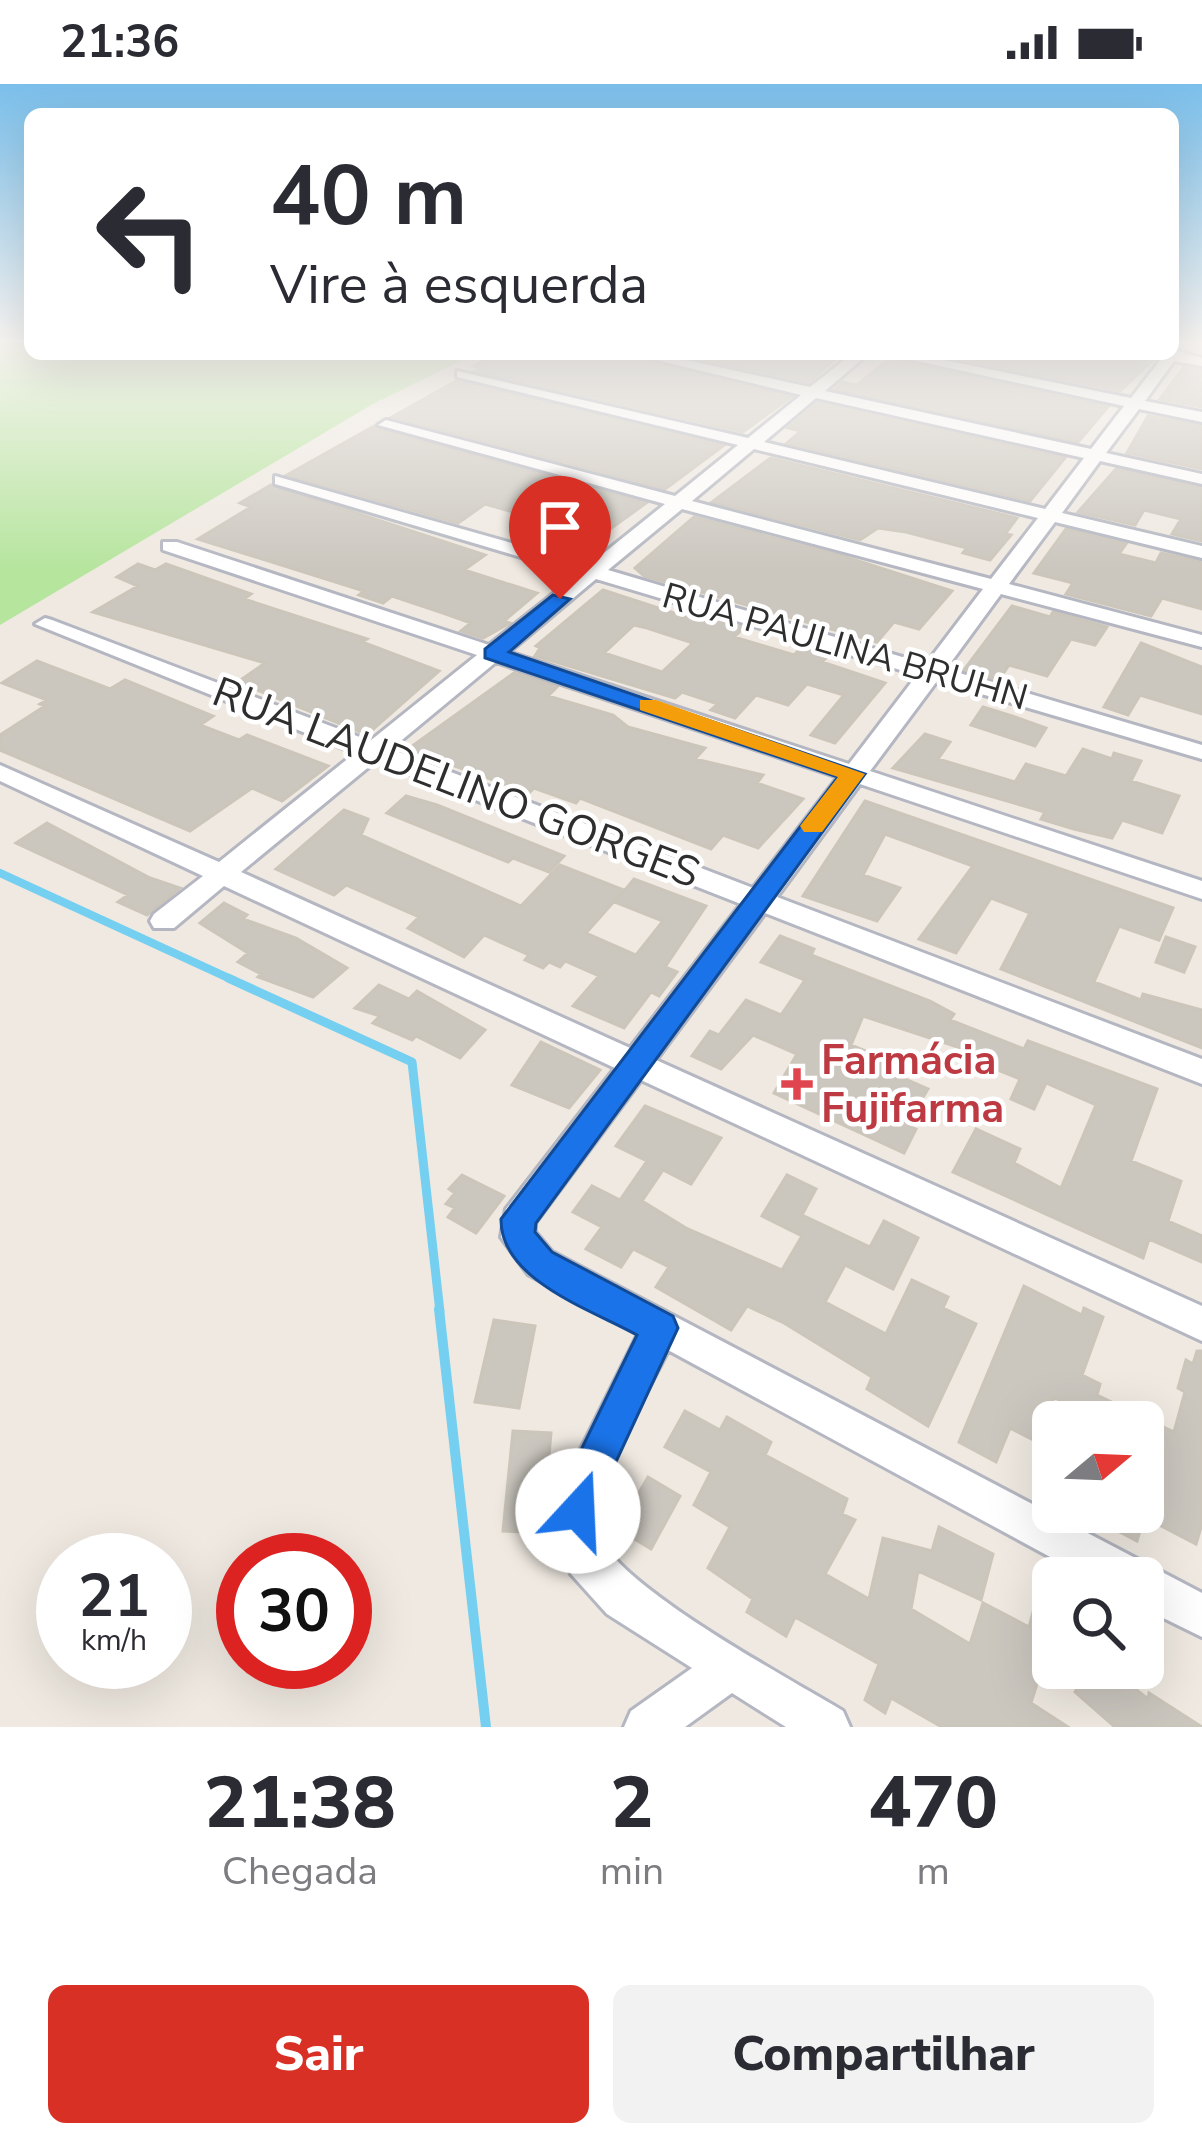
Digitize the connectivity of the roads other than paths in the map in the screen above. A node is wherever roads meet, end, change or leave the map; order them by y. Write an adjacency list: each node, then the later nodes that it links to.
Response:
1 (634, 416): 6 (street)
2 (785, 416): 6 (street)
3 (916, 416): 7 (street)
4 (1125, 416): 7 (street)
5 (386, 425): 10 (street)
6 (751, 444): 10 (street); 11 (street)
7 (1096, 455): 8 (street); 11 (street)
8 (1202, 478)
9 (281, 480): 14 (street, RUA PAULINA BRUHN)
10 (679, 502): 14 (street); 15 (street)
11 (1049, 516): 13 (street); 15 (street)
12 (170, 546): 18 (street)
13 (1202, 552)
14 (593, 572): 18 (street); 19 (street, RUA PAULINA BRUHN)
15 (995, 586): 17 (street); 19 (street)
16 (46, 624): 20 (street, RUA LAUDELINO GORGES)
17 (1202, 641)
18 (493, 654): 20 (street); 23 (street)
19 (930, 672): 21 (street, RUA PAULINA BRUHN); 23 (street)
20 (374, 751): 24 (street); 26 (street, RUA LAUDELINO GORGES)
21 (1202, 752)
22 (0, 772): 24 (street)
23 (853, 774): 25 (street); 26 (street)
24 (219, 877): 27 (street); 28 (street)
25 (1202, 890)
26 (757, 900): 28 (street); 29 (street, RUA LAUDELINO GORGES)
27 (164, 921)
28 (632, 1064): 30 (street); 31 (street)
29 (1202, 1072)
30 (1202, 1324)
31 (660, 1328): 32 (street); 35 (street)
32 (1091, 1557)
33 (1164, 1596): 34 (street)
34 (1202, 1616)
35 (730, 1667): 36 (street); 37 (street)
36 (646, 1727)
37 (827, 1727)

